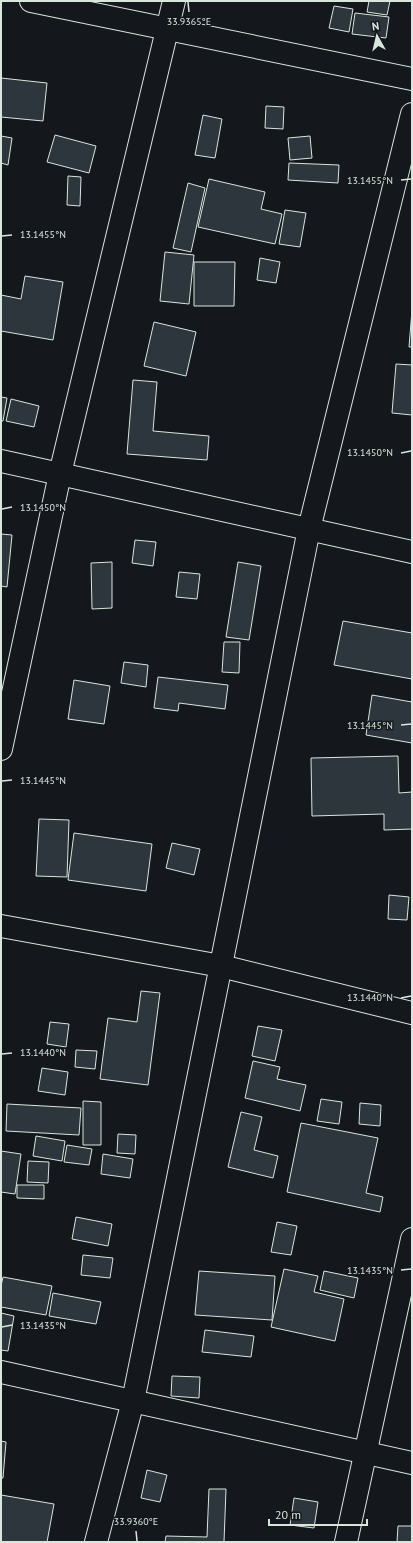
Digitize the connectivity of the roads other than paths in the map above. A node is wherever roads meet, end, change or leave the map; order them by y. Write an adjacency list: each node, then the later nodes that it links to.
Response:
1 (31, 1): 3 (street)
2 (174, 1): 3 (street)
3 (168, 28): 4 (street); 7 (street)
4 (412, 79)
5 (412, 114): 8 (street)
6 (1, 461): 7 (street)
7 (60, 474): 8 (street); 10 (street)
8 (309, 529): 9 (street); 12 (street)
9 (412, 552)
10 (1, 749)
11 (1, 926): 12 (street)
12 (221, 966): 13 (street); 16 (street)
13 (412, 1013)
14 (412, 1239): 17 (street)
15 (1, 1372): 16 (street)
16 (133, 1401): 17 (street); 19 (street)
17 (366, 1453): 18 (street); 20 (street)
18 (412, 1463)
19 (96, 1542)
20 (346, 1542)

